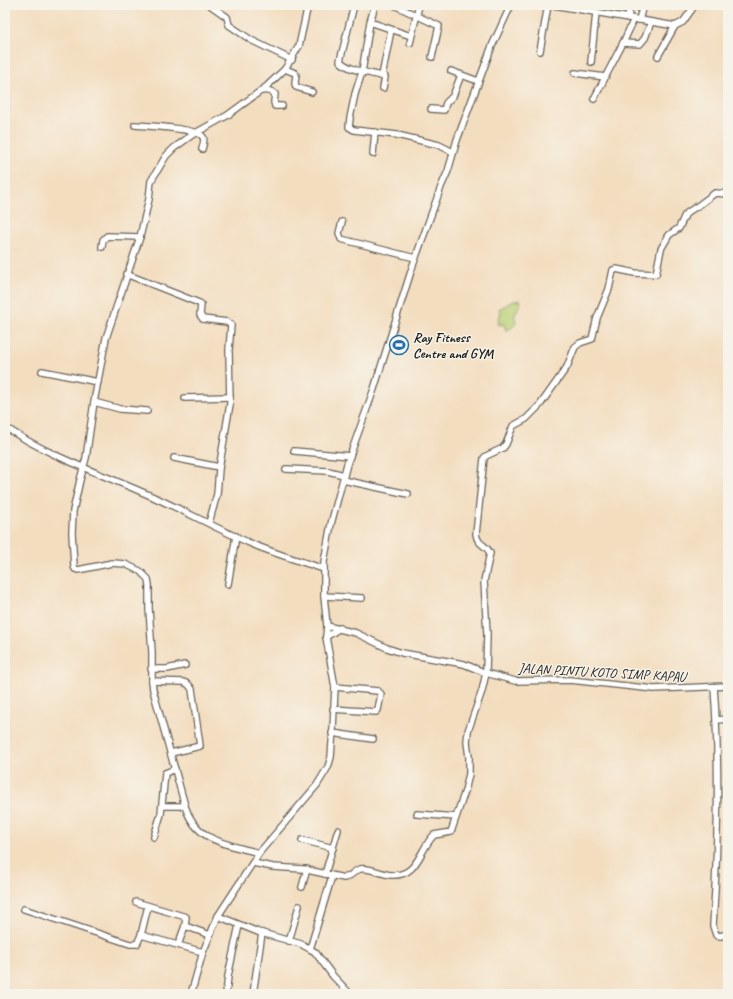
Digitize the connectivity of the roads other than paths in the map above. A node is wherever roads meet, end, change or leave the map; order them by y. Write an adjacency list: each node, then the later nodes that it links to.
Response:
1 (210, 5): 26 (street)
2 (308, 5): 26 (street)
3 (354, 5): 30 (street)
4 (375, 5): 16 (street)
5 (394, 5): 14 (street)
6 (419, 5): 14 (street)
7 (511, 5): 35 (street)
8 (548, 5): 23 (street)
9 (554, 5): 13 (street)
10 (630, 5): 15 (street)
11 (643, 5): 15 (street)
12 (695, 5): 18 (street)
13 (596, 13): 15 (street); 27 (street)
14 (417, 16): 20 (street); 25 (street)
15 (633, 19): 17 (street); 22 (street)
16 (370, 22): 19 (street); 30 (street)
17 (651, 22): 18 (street); 22 (street)
18 (675, 26): 24 (street)
19 (391, 30): 20 (street); 33 (street)
20 (411, 36): 21 (street)
21 (410, 43)
22 (623, 43): 34 (street)
23 (540, 51)
24 (658, 56)
25 (432, 57)
26 (292, 60): 28 (street)
27 (591, 62)
28 (285, 69): 37 (street); 38 (street)
29 (451, 71): 32 (street)
30 (362, 72): 33 (street); 43 (street)
31 (575, 72): 34 (street)
32 (461, 75): 35 (street); 41 (street)
33 (382, 76): 36 (street)
34 (605, 77): 39 (street)
35 (478, 81): 46 (street)
36 (383, 88)
37 (261, 91): 40 (street); 44 (street)
38 (312, 92)
39 (594, 99)
40 (282, 106)
41 (431, 109)
42 (135, 125): 44 (street)
43 (375, 132): 46 (street); 47 (street)
44 (196, 133): 45 (street); 50 (street)
45 (202, 149)
46 (453, 152): 52 (street)
47 (373, 154)
48 (728, 194): 80 (street)
49 (342, 222): 52 (street)
50 (140, 237): 51 (street); 53 (street)
51 (102, 247)
52 (415, 258): 62 (street)
53 (126, 274): 55 (street); 56 (street)
54 (42, 371): 55 (street)
55 (98, 382): 58 (street)
56 (230, 397): 57 (street); 65 (street)
57 (185, 398)
58 (94, 402): 59 (street); 64 (street)
59 (147, 411)
60 (5, 427): 64 (street)
61 (294, 451): 62 (street)
62 (350, 456): 67 (street)
63 (174, 458): 65 (street)
64 (84, 467): 69 (street); 79 (street)
65 (219, 467): 69 (street)
66 (286, 469): 67 (street)
67 (344, 477): 68 (street); 71 (street)
68 (408, 494)
69 (209, 523): 70 (street)
70 (236, 536): 71 (street); 72 (street)
71 (324, 569): 73 (street)
72 (228, 584)
73 (324, 596): 74 (street); 75 (street)
74 (362, 598)
75 (327, 626): 76 (street, JALAN PINTU KOTO SIMP KAPAU); 77 (street)
76 (340, 628): 77 (street); 80 (street, JALAN PINTU KOTO SIMP KAPAU)
77 (326, 637): 83 (street)
78 (185, 665): 79 (street)
79 (151, 669): 81 (street)
80 (486, 673): 84 (street, JALAN PINTU KOTO SIMP KAPAU); 95 (street)
81 (152, 681): 90 (street); 90 (street)
82 (728, 686): 84 (street, JALAN PINTU KOTO SIMP KAPAU)
83 (334, 687): 85 (street); 85 (street)
84 (714, 687): 87 (street)
85 (333, 709): 88 (street)
86 (728, 719): 87 (street)
87 (716, 720): 114 (street)
88 (332, 733): 89 (street); 100 (street)
89 (373, 739)
90 (171, 753): 91 (street)
91 (175, 769): 92 (street); 93 (street)
92 (162, 806): 93 (street); 97 (street)
93 (185, 806): 100 (street)
94 (417, 814): 95 (street)
95 (456, 817): 104 (street)
96 (338, 830): 99 (street)
97 (154, 837)
98 (302, 840): 99 (street)
99 (333, 848): 103 (street)
100 (259, 853): 101 (street)
101 (253, 863): 102 (street); 110 (street)
102 (307, 869): 103 (street); 105 (street)
103 (325, 874): 104 (street)
104 (332, 876): 119 (street)
105 (302, 887)
106 (136, 902): 107 (street)
107 (148, 906): 112 (street); 115 (street)
108 (299, 906): 117 (street)
109 (24, 909): 115 (street)
110 (218, 916): 111 (street); 116 (street)
111 (239, 925): 113 (street); 122 (street)
112 (185, 926): 116 (street); 118 (street)
113 (262, 934): 117 (street); 123 (street)
114 (728, 934)
115 (141, 935): 118 (street)
116 (210, 935): 120 (street)
117 (290, 941): 119 (street)
118 (178, 945): 120 (street)
119 (310, 949): 124 (street)
120 (203, 952): 121 (street)
121 (191, 994)
122 (226, 994)
123 (253, 994)
124 (350, 994)

